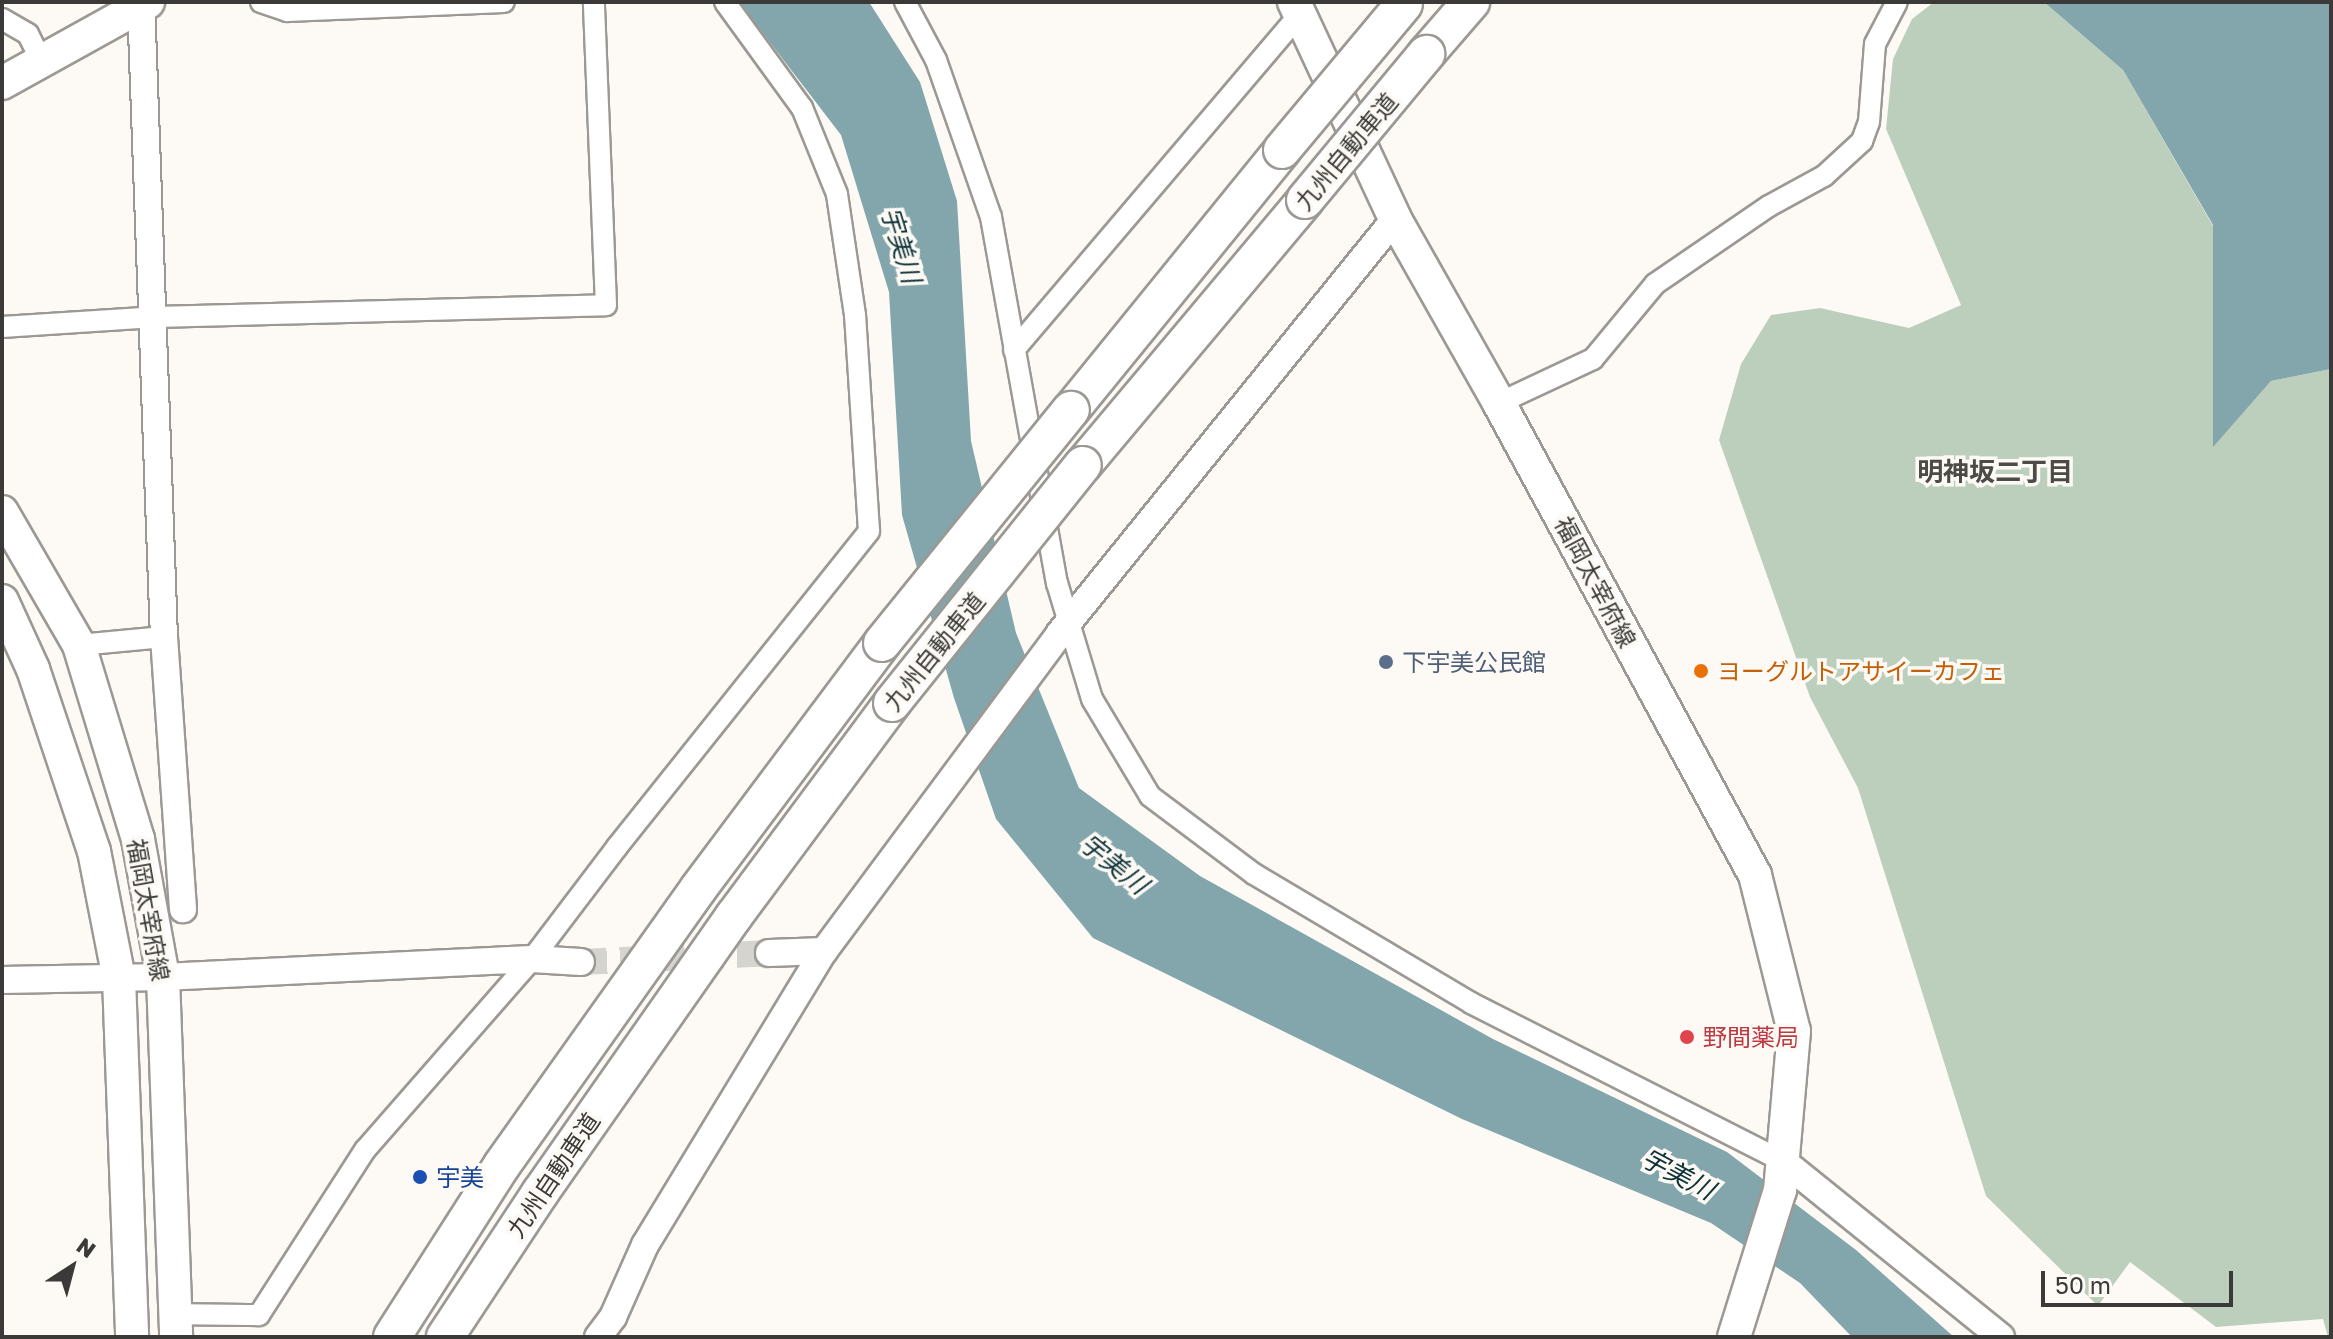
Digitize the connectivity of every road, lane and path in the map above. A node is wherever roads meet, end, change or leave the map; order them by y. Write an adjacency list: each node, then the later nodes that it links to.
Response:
1 (261, 2): 2 (street)
2 (504, 2)
3 (594, 2): 15 (street)
4 (725, 2): 27 (street)
5 (905, 2): 17 (street)
6 (1471, 2): 36 (highway, 九州自動車道, bridge)
7 (1897, 2): 18 (street)
8 (143, 3): 12 (main road); 15 (street)
9 (1404, 3): 35 (highway, 九州自動車道, bridge)
10 (1297, 8): 14 (main road, 福岡太宰府線); 17 (street)
11 (3, 13): 12 (street)
12 (41, 61): 13 (main road)
13 (2, 83)
14 (1395, 219): 18 (main road, 福岡太宰府線); 21 (street)
15 (155, 317): 16 (street); 22 (street)
16 (2, 327)
17 (1014, 350): 21 (street)
18 (1499, 403): 32 (main road, 福岡太宰府線)
19 (2, 512): 23 (main road, 福岡太宰府線)
20 (2, 601): 30 (main road, 福岡太宰府線)
21 (1064, 628): 25 (street); 32 (street)
22 (164, 637): 23 (street); 24 (street)
23 (79, 645): 29 (main road, 福岡太宰府線)
24 (183, 909)
25 (824, 951): 26 (street); 37 (street)
26 (769, 953)
27 (532, 959): 28 (street); 29 (street); 33 (street)
28 (581, 962)
29 (163, 977): 30 (street); 33 (main road, 福岡太宰府線)
30 (119, 978): 31 (street); 34 (main road, 福岡太宰府線)
31 (2, 980)
32 (1781, 1176): 38 (main road, 福岡太宰府線); 39 (street)
33 (176, 1325)
34 (132, 1337)
35 (392, 1337)
36 (445, 1337)
37 (598, 1337)
38 (1734, 1337)
39 (2001, 1337)

